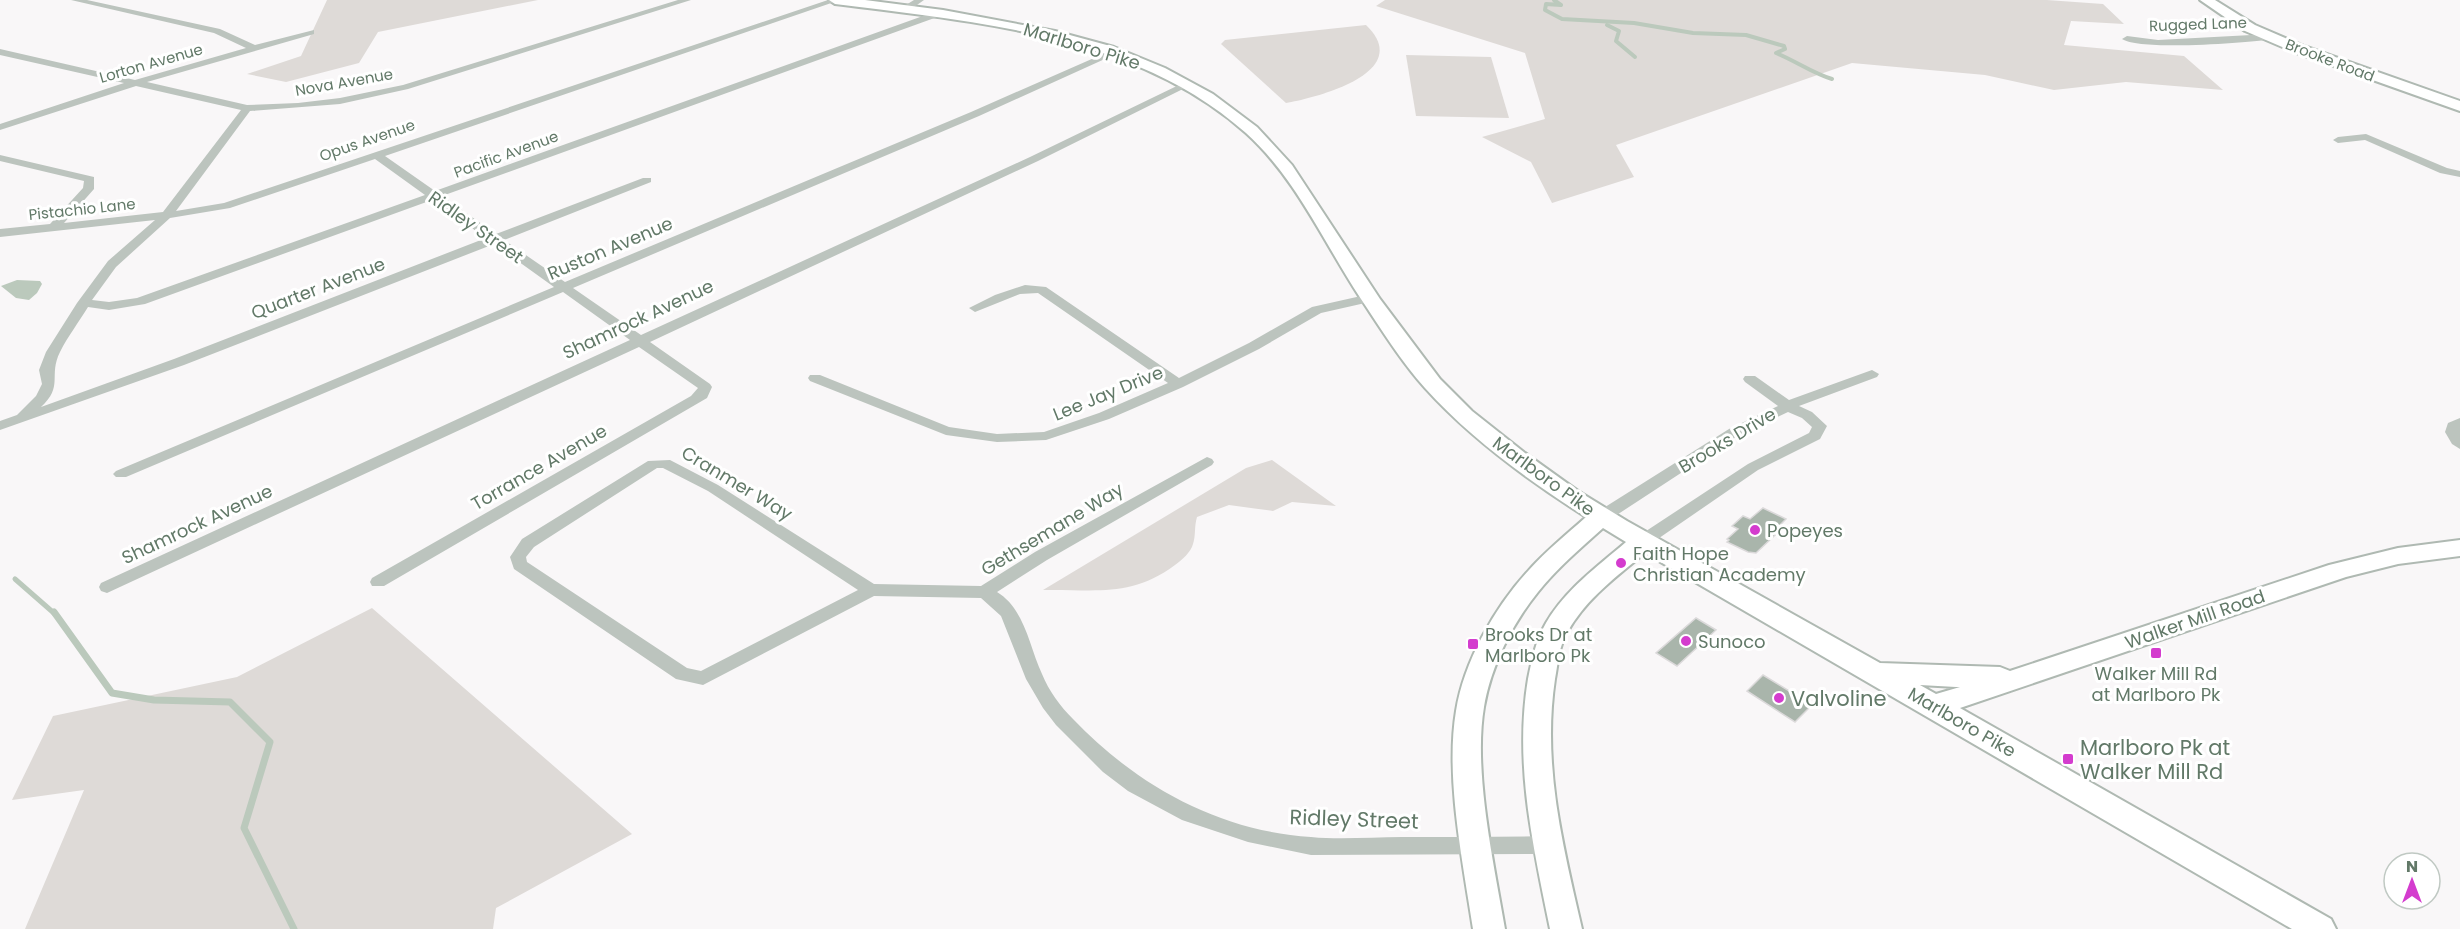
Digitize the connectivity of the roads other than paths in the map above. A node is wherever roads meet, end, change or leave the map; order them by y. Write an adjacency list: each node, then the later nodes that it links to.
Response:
1 (75, 0): 11 (street)
2 (687, 0): 17 (street, Nova Avenue)
3 (835, 0): 6 (main road, Marlboro Pike); 20 (street, Opus Avenue)
4 (920, 0): 6 (street)
5 (2206, 0): 9 (main road, Brooke Road)
6 (904, 10): 7 (main road, Marlboro Pike)
7 (937, 14): 13 (main road, Marlboro Pike); 24 (street, Pacific Avenue)
8 (311, 32): 11 (street, Lorton Avenue)
9 (2270, 37): 10 (street, Rugged Lane); 16 (main road, Brooke Road)
10 (2127, 39)
11 (256, 49): 14 (street, Lorton Avenue)
12 (0, 52): 14 (street, Nova Avenue)
13 (1113, 53): 15 (main road, Marlboro Pike); 29 (street, Ruston Avenue)
14 (135, 83): 17 (street, Nova Avenue); 18 (street, Lorton Avenue)
15 (1186, 85): 30 (main road, Marlboro Pike); 33 (street, Shamrock Avenue)
16 (2460, 106)
17 (247, 108): 25 (street)
18 (0, 127)
19 (2338, 140): 22 (street)
20 (376, 154): 24 (street, Ridley Street); 25 (street, Opus Avenue)
21 (0, 158): 26 (street)
22 (2460, 174)
23 (647, 180): 28 (street, Quarter Avenue)
24 (433, 196): 28 (street, Ridley Street); 31 (street, Pacific Avenue)
25 (167, 215): 26 (street, Pistachio Lane); 31 (street)
26 (53, 228): 27 (street, Pistachio Lane)
27 (0, 233)
28 (494, 239): 29 (street, Ridley Street); 41 (street, Quarter Avenue)
29 (564, 287): 33 (street, Ridley Street); 44 (street, Ruston Avenue)
30 (1370, 298): 38 (street, Lee Jay Drive); 45 (main road, Marlboro Pike)
31 (82, 303): 41 (street)
32 (975, 308): 38 (street)
33 (639, 340): 36 (street, Ridley Street); 49 (street, Shamrock Avenue)
34 (1872, 374): 39 (street)
35 (815, 378): 38 (street, Lee Jay Drive)
36 (697, 379): 48 (street, Torrance Avenue)
37 (1750, 379): 39 (street)
38 (1178, 384)
39 (1787, 406): 45 (street, Brooks Drive); 46 (street, Brooks Drive)
40 (2460, 422): 42 (street)
41 (3, 425)
42 (2460, 444)
43 (1207, 462): 51 (street, Gethsemane Way)
44 (121, 474)
45 (1600, 518): 46 (main road, Marlboro Pike); 55 (main road, Brooks Drive)
46 (1643, 541): 52 (main road, Marlboro Pike); 56 (main road, Brooks Drive)
47 (2460, 548): 53 (main road, Walker Mill Road)
48 (378, 582)
49 (107, 587)
50 (871, 591): 50 (street, Cranmer Way); 51 (street, Gethsemane Way)
51 (984, 592): 55 (street, Ridley Street)
52 (1875, 673): 53 (main road); 54 (main road, Marlboro Pike)
53 (2026, 676): 54 (main road, Walker Mill Road)
54 (1934, 706): 59 (main road, Marlboro Pike)
55 (1475, 845): 56 (street, Ridley Street); 57 (main road, Brooks Drive)
56 (1548, 845): 58 (main road, Brooks Drive)
57 (1489, 929)
58 (1566, 929)
59 (2320, 929)

